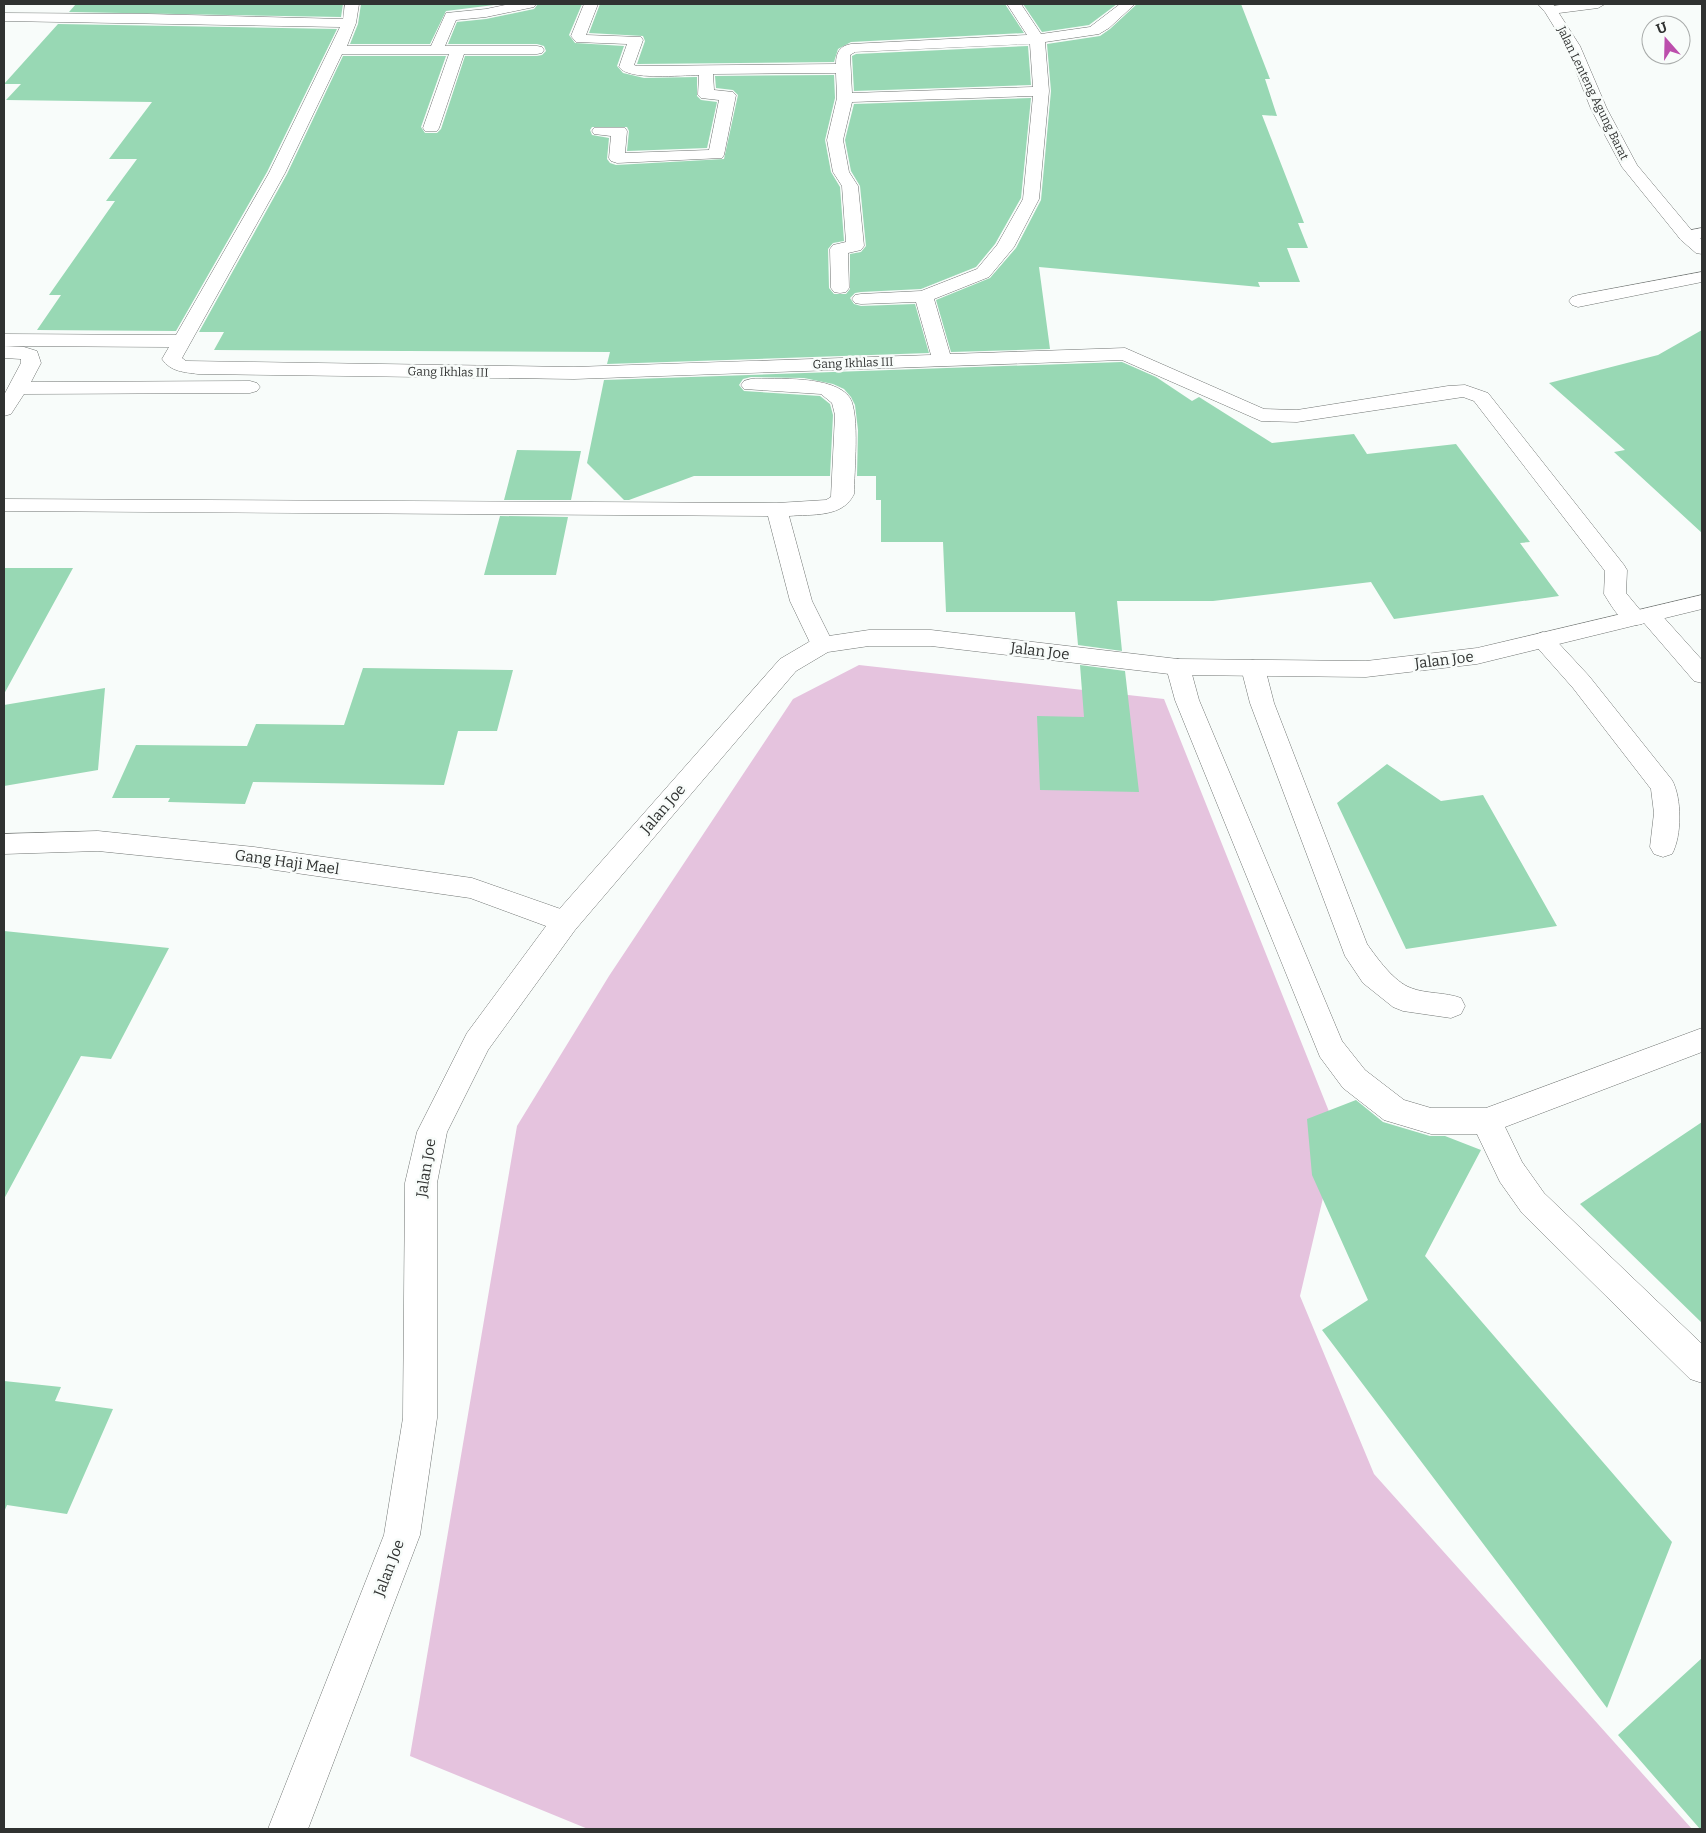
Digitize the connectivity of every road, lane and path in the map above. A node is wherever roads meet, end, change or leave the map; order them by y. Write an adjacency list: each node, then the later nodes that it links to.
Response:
1 (156, 4): 10 (street)
2 (352, 4): 11 (street, Gang Ikhlas III)
3 (530, 4): 14 (street)
4 (590, 4): 18 (street)
5 (1014, 4): 12 (street)
6 (1128, 4): 12 (street)
7 (1598, 4): 8 (street)
8 (1548, 7): 23 (street, Jalan Lenteng Agung Barat)
9 (4, 17): 10 (street)
10 (148, 18): 11 (street)
11 (349, 23): 13 (street, Gang Ikhlas III)
12 (1037, 39): 17 (street); 19 (street)
13 (336, 50): 14 (street); 31 (street, Gang Ikhlas III)
14 (436, 50): 15 (street)
15 (458, 50): 16 (street); 21 (street)
16 (537, 50)
17 (844, 68): 18 (street); 20 (street)
18 (706, 70): 22 (street)
19 (1041, 92): 20 (street); 27 (street)
20 (845, 98): 26 (street)
21 (431, 128)
22 (600, 131)
23 (1695, 235): 24 (street, Jalan Lenteng Agung Barat)
24 (1702, 248)
25 (1702, 277): 29 (street)
26 (840, 288)
27 (924, 296): 28 (street); 33 (street)
28 (861, 299)
29 (1578, 301)
30 (4, 340): 31 (street)
31 (183, 341): 33 (street, Gang Ikhlas III)
32 (4, 352): 34 (street)
33 (942, 360): 39 (street, Gang Ikhlas III)
34 (18, 388): 35 (street); 37 (street)
35 (4, 410)
36 (4, 505): 37 (street)
37 (777, 510): 41 (street)
38 (1702, 602): 39 (street, Jalan Joe)
39 (1643, 618): 40 (street, Jalan Joe); 44 (street)
40 (1543, 640): 43 (street, Jalan Joe); 46 (street)
41 (822, 645): 42 (street, Jalan Joe); 47 (street, Jalan Joe)
42 (1178, 668): 43 (street, Jalan Joe); 50 (street)
43 (1253, 668): 48 (street)
44 (1702, 675)
45 (4, 844): 47 (street, Gang Haji Mael)
46 (1663, 847)
47 (565, 922): 52 (street, Jalan Joe)
48 (1451, 1006)
49 (1702, 1040): 50 (street)
50 (1486, 1121): 51 (street)
51 (1702, 1367)
52 (288, 1829)

